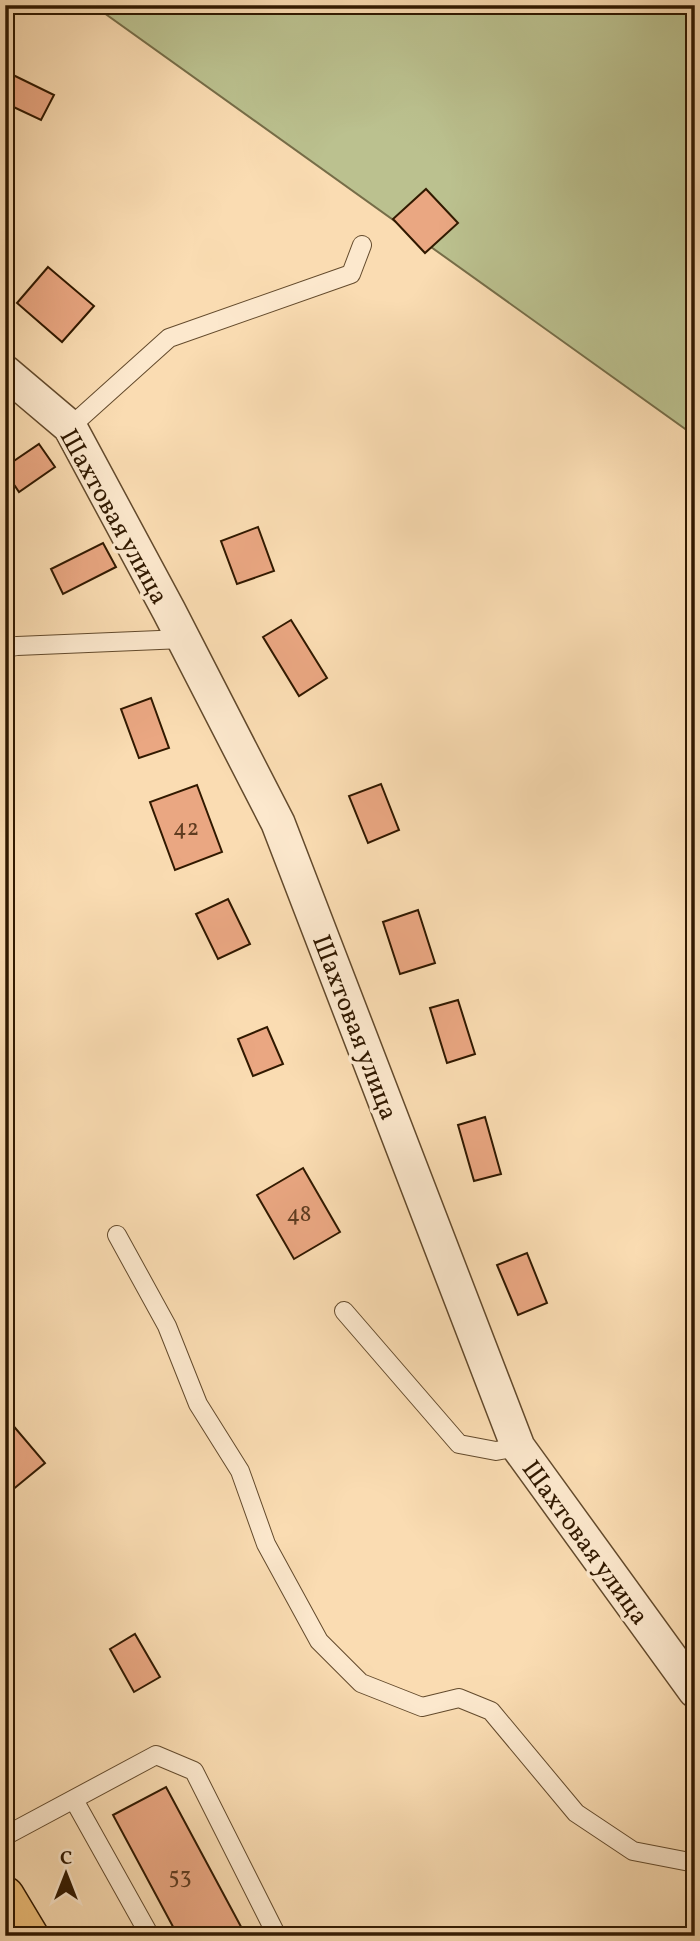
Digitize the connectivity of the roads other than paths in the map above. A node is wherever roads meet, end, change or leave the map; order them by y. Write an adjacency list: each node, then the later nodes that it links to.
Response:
1 (362, 245): 3 (lane)
2 (5, 372): 3 (street, Шахтовая улица)
3 (70, 427): 4 (street, Шахтовая улица)
4 (183, 639): 5 (lane); 8 (street, Шахтовая улица)
5 (5, 648)
6 (117, 1235): 12 (lane)
7 (344, 1311): 8 (lane)
8 (518, 1447): 9 (street, Шахтовая улица)
9 (695, 1691)
10 (74, 1800): 11 (lane); 15 (lane); 16 (lane)
11 (5, 1836)
12 (695, 1863)
13 (5, 1896): 14 (main road)
14 (29, 1936)
15 (150, 1936)
16 (277, 1936)

